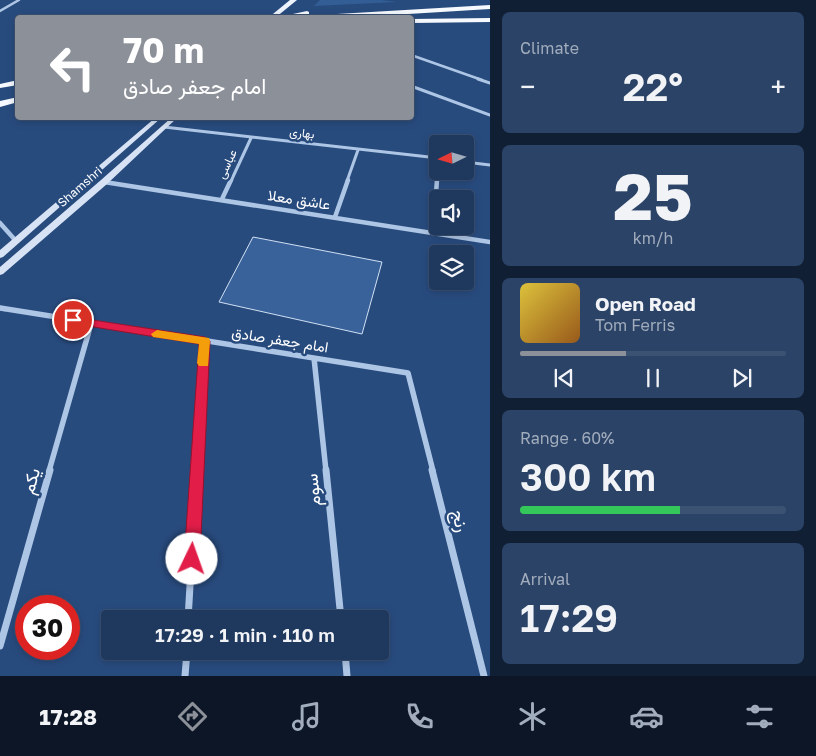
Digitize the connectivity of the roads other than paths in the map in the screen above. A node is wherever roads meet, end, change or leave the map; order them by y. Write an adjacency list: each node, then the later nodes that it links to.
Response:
1 (19, 0): 5 (street)
2 (294, 0): 6 (main road)
3 (490, 7): 4 (highway)
4 (460, 8): 7 (highway); 8 (highway)
5 (0, 11)
6 (275, 15)
7 (293, 15)
8 (347, 15)
9 (490, 20): 10 (highway)
10 (414, 21)
11 (414, 56): 13 (street)
12 (15, 83): 14 (highway)
13 (490, 83)
14 (0, 86)
15 (414, 87): 18 (street)
16 (15, 100): 17 (highway)
17 (0, 104)
18 (490, 115)
19 (156, 120): 27 (main road, Shamshri)
20 (172, 120): 21 (main road, Shamshri)
21 (164, 126): 22 (street, بهاری); 28 (main road, Shamshri)
22 (251, 138): 23 (street, بهاری); 29 (street, عباسی)
23 (358, 150): 24 (street, بهاری); 30 (street)
24 (429, 157)
25 (474, 163): 26 (street)
26 (490, 165)
27 (87, 179): 28 (main road); 34 (main road, Shamshri)
28 (104, 182): 29 (street, عاشق معلا); 36 (main road, Shamshri)
29 (222, 199): 30 (street, عاشق معلا)
30 (335, 217): 32 (street, عاشق معلا)
31 (0, 223): 34 (street)
32 (429, 231)
33 (450, 235): 35 (street, عاشق معلا)
34 (16, 242): 36 (main road); 37 (main road, Shamshri)
35 (490, 242)
36 (27, 246): 38 (main road, Shamshri)
37 (0, 255)
38 (0, 272)
39 (0, 308): 40 (street, امام جعفر صادق)
40 (91, 324): 41 (street, امام جعفر صادق); 46 (street, یکم)
41 (205, 341): 42 (street, امام جعفر صادق); 44 (street)
42 (314, 358): 43 (street, امام جعفر صادق); 45 (street, سوم)
43 (408, 373): 51 (street, رنج)
44 (189, 610)
45 (340, 610)
46 (0, 646)
47 (186, 660): 49 (street)
48 (346, 660): 50 (street)
49 (185, 676)
50 (347, 676)
51 (484, 676)

